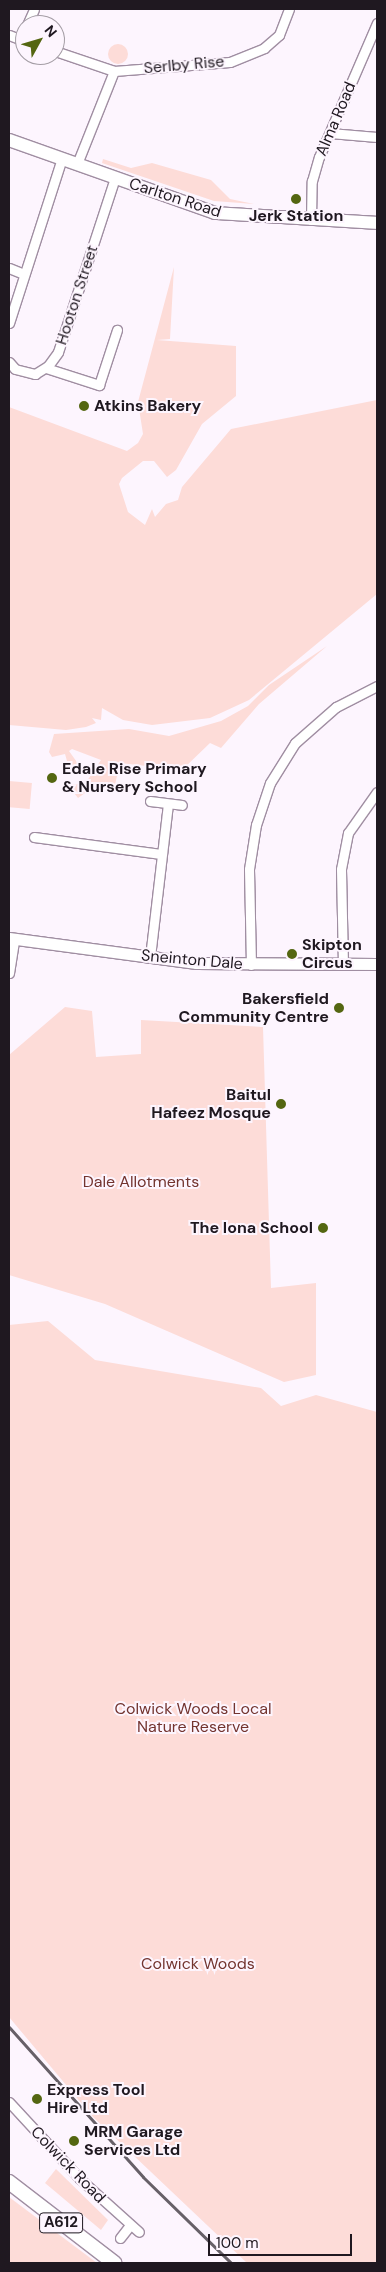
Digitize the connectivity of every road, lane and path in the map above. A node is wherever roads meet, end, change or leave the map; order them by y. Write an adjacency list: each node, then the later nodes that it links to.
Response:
1 (289, 9): 4 (street, Serlby Rise)
2 (377, 22): 5 (street, Alma Road)
3 (65, 54): 4 (street)
4 (114, 71): 9 (street)
5 (330, 133): 6 (street); 11 (street, Alma Road)
6 (377, 137)
7 (9, 140): 8 (main road, Carlton Road)
8 (62, 158): 9 (main road, Carlton Road); 14 (street)
9 (77, 164): 10 (main road, Carlton Road)
10 (115, 178): 11 (main road, Carlton Road); 18 (street, Hooton Street)
11 (311, 220): 12 (main road, Carlton Road)
12 (377, 223)
13 (9, 268): 14 (street)
14 (24, 274): 15 (street)
15 (9, 323)
16 (116, 330): 18 (street)
17 (9, 362): 18 (street)
18 (46, 368)
19 (377, 686): 30 (street)
20 (377, 792): 29 (street)
21 (150, 801): 22 (street)
22 (168, 804): 23 (street); 25 (street)
23 (182, 805)
24 (34, 836): 25 (street)
25 (161, 854): 27 (street)
26 (12, 939): 27 (street, Sneinton Dale); 31 (street)
27 (150, 957): 30 (street, Sneinton Dale)
28 (377, 964): 29 (street, Sneinton Dale)
29 (343, 965): 30 (street, Sneinton Dale)
30 (251, 966)
31 (9, 972)
32 (9, 2102): 34 (street, Colwick Road)
33 (9, 2182): 37 (main road, A612)
34 (130, 2225): 35 (street, Colwick Road); 36 (street)
35 (139, 2232)
36 (120, 2238)
37 (114, 2263)

